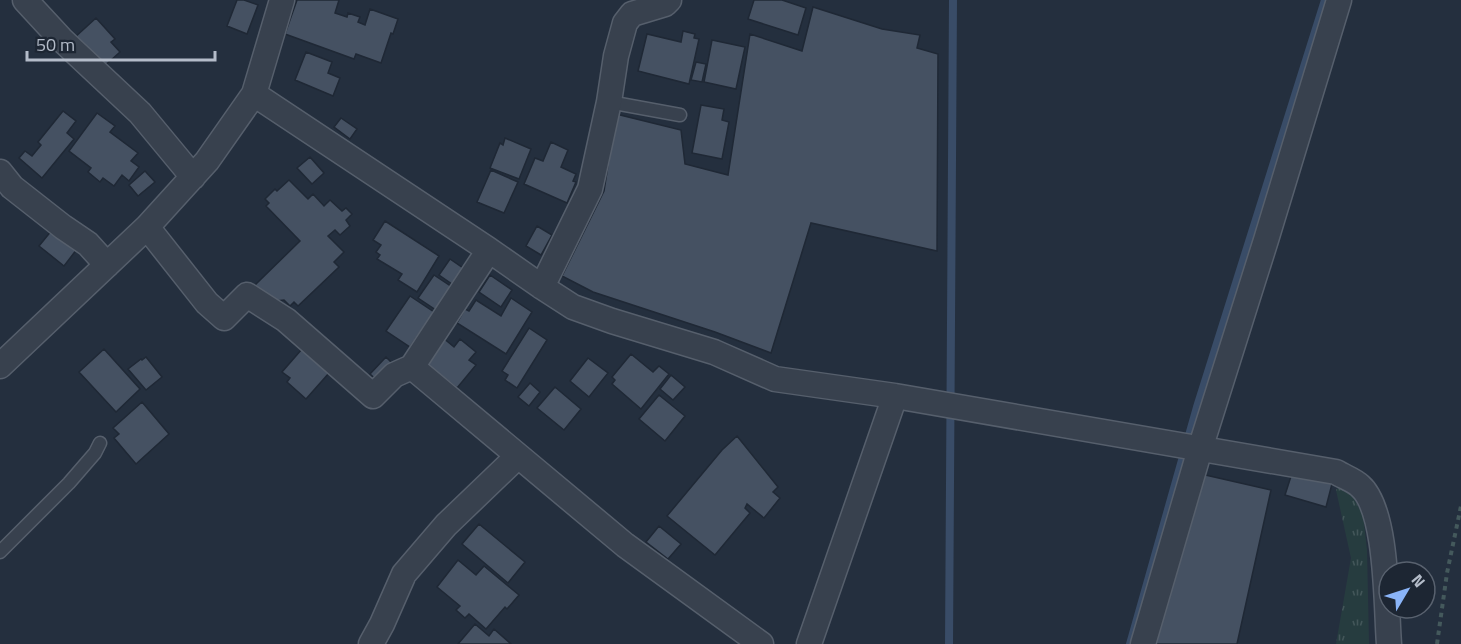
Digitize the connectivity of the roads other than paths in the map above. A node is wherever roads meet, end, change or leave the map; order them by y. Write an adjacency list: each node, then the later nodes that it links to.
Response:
1 (26, 0): 9 (street)
2 (282, 0): 5 (street)
3 (669, 0): 6 (street)
4 (1339, 0): 18 (street)
5 (254, 94): 9 (street); 11 (street)
6 (609, 102): 7 (lane); 13 (street)
7 (680, 115)
8 (0, 172): 12 (street)
9 (192, 177): 10 (street)
10 (147, 228): 12 (street); 15 (street)
11 (489, 250): 13 (street); 15 (street)
12 (107, 265): 14 (street)
13 (542, 287): 16 (street)
14 (0, 366)
15 (412, 366): 19 (street)
16 (895, 396): 18 (street); 23 (street)
17 (100, 443): 20 (lane)
18 (1191, 447): 24 (street); 25 (street)
19 (518, 456): 21 (street); 22 (street)
20 (0, 552)
21 (370, 644)
22 (762, 644)
23 (809, 644)
24 (1143, 644)
25 (1389, 644)

